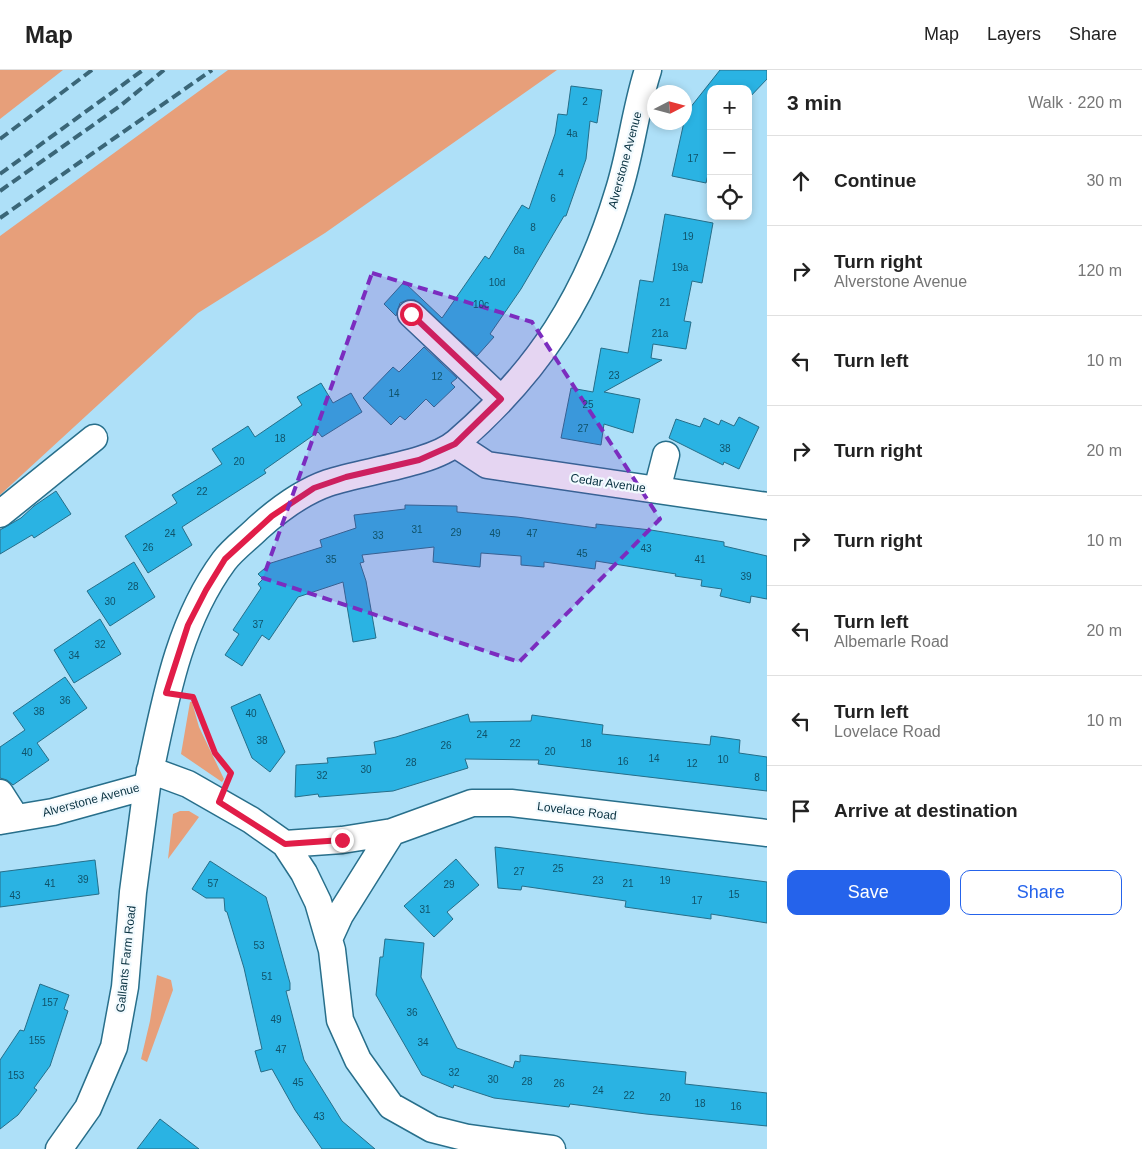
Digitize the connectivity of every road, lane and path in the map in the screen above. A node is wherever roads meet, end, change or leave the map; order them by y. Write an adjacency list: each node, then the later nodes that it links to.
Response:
1 (648, 70): 3 (street, Alverstone Avenue)
2 (411, 314): 3 (street)
3 (501, 399): 5 (street, Alverstone Avenue)
4 (94, 438): 9 (street)
5 (455, 444): 7 (street, Cedar Avenue); 10 (street, Alverstone Avenue)
6 (666, 455): 7 (street)
7 (657, 490): 8 (street, Cedar Avenue)
8 (767, 506)
9 (0, 514)
10 (166, 693): 11 (street, Alverstone Avenue); 13 (path)
11 (148, 778): 13 (street); 14 (street, Alverstone Avenue); 19 (street, Gallants Farm Road)
12 (0, 793): 14 (street)
13 (219, 802): 17 (street)
14 (8, 820)
15 (392, 832): 16 (street, Lovelace Road); 17 (street, Lovelace Road); 18 (street)
16 (767, 833)
17 (285, 844): 18 (street)
18 (329, 939): 20 (street)
19 (59, 1149)
20 (552, 1149)

